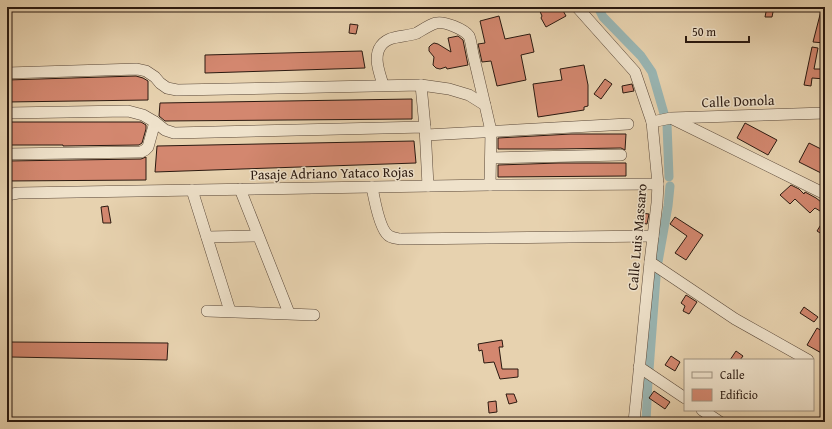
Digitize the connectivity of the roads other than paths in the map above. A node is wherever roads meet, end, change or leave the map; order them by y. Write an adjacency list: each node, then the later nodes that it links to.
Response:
1 (578, 7): 10 (street, Calle Luis Massaro)
2 (7, 73): 3 (street)
3 (383, 85): 4 (street); 5 (street)
4 (421, 85): 5 (street); 12 (street)
5 (485, 105): 13 (street)
6 (7, 113): 9 (street)
7 (825, 113): 8 (street, Calle Donola)
8 (672, 118): 10 (street, Calle Donola); 23 (street)
9 (154, 122): 12 (street); 14 (street)
10 (652, 122): 17 (street, Calle Luis Massaro)
11 (628, 124): 13 (street)
12 (425, 131): 13 (street); 19 (street)
13 (491, 131): 16 (street)
14 (7, 154)
15 (621, 155): 16 (street)
16 (490, 158): 18 (street)
17 (658, 184): 18 (street, Pasaje Adriano Yataco Rojas); 26 (street, Calle Luis Massaro)
18 (490, 185): 19 (street, Pasaje Adriano Yataco Rojas)
19 (428, 186): 20 (street, Pasaje Adriano Yataco Rojas)
20 (372, 187): 21 (street, Pasaje Adriano Yataco Rojas); 26 (street)
21 (240, 189): 22 (street, Pasaje Adriano Yataco Rojas); 25 (street)
22 (192, 190): 24 (street, Pasaje Adriano Yataco Rojas); 27 (street)
23 (825, 194)
24 (7, 195)
25 (258, 236): 27 (street); 31 (street)
26 (653, 236): 28 (street, Calle Luis Massaro)
27 (207, 237): 30 (street)
28 (650, 262): 33 (street); 34 (street, Calle Luis Massaro)
29 (207, 311): 30 (street)
30 (230, 311): 31 (street)
31 (289, 314): 32 (street)
32 (314, 315)
33 (807, 359)
34 (639, 367): 35 (street); 37 (street, Calle Luis Massaro)
35 (684, 397)
36 (704, 411): 38 (street)
37 (634, 422)
38 (720, 422)

